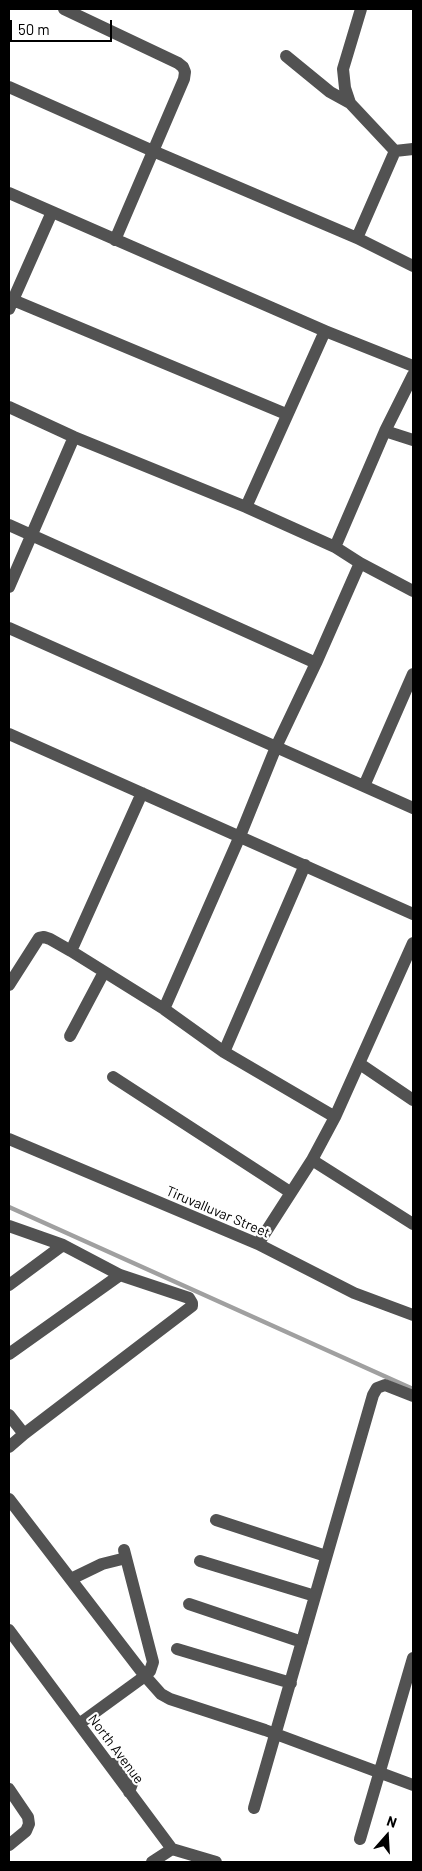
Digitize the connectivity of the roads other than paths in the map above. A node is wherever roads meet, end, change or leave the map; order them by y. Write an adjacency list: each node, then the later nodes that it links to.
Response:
1 (64, 9): 7 (street)
2 (361, 9): 5 (street)
3 (286, 56): 5 (street)
4 (9, 87): 7 (street)
5 (350, 103): 8 (street)
6 (413, 149): 8 (street)
7 (153, 151): 11 (street); 12 (street)
8 (395, 151): 11 (street)
9 (9, 194): 10 (street)
10 (52, 212): 12 (street); 14 (street)
11 (357, 238): 13 (street)
12 (115, 240): 15 (street)
13 (413, 266)
14 (11, 304): 19 (street)
15 (325, 330): 16 (street); 19 (street)
16 (413, 366)
17 (413, 375): 20 (street)
18 (9, 407): 21 (street)
19 (286, 414): 23 (street)
20 (385, 431): 22 (street); 26 (street)
21 (74, 437): 23 (street); 25 (street)
22 (413, 440)
23 (246, 507): 26 (street)
24 (9, 525): 25 (street)
25 (32, 535): 28 (street); 31 (street)
26 (335, 547): 27 (street)
27 (360, 563): 29 (street); 31 (street)
28 (9, 587)
29 (413, 591)
30 (9, 628): 34 (street)
31 (316, 663): 34 (street)
32 (413, 674): 35 (street)
33 (9, 734): 36 (street)
34 (276, 746): 35 (street); 38 (street)
35 (364, 786): 37 (street)
36 (142, 793): 38 (street); 42 (street)
37 (413, 808)
38 (240, 836): 39 (street); 45 (street)
39 (305, 865): 40 (street); 47 (street)
40 (413, 914)
41 (413, 943): 48 (street)
42 (71, 951): 43 (street); 44 (street)
43 (104, 972): 45 (street); 46 (street)
44 (9, 985)
45 (164, 1009): 47 (street)
46 (70, 1036)
47 (224, 1052): 51 (street)
48 (360, 1064): 50 (street); 51 (street)
49 (113, 1077): 54 (street)
50 (413, 1100)
51 (335, 1117): 53 (street)
52 (9, 1140): 57 (street, Tiruvalluvar Street)
53 (312, 1160): 54 (street); 55 (street)
54 (290, 1192): 57 (street)
55 (413, 1224)
56 (9, 1226): 58 (street)
57 (258, 1244): 61 (street, Tiruvalluvar Street)
58 (63, 1245): 59 (street); 60 (street)
59 (120, 1275): 62 (street); 65 (street)
60 (9, 1285)
61 (413, 1315)
62 (9, 1354)
63 (413, 1396): 69 (street)
64 (9, 1415): 65 (street)
65 (24, 1434): 66 (street)
66 (9, 1447)
67 (9, 1499): 71 (street)
68 (216, 1520): 69 (street)
69 (326, 1556): 72 (street)
70 (200, 1561): 72 (street)
71 (71, 1579): 78 (street); 78 (street)
72 (315, 1596): 75 (street)
73 (189, 1604): 75 (street)
74 (9, 1630): 80 (street, North Avenue)
75 (302, 1642): 79 (street)
76 (177, 1649): 79 (street)
77 (413, 1658): 82 (street)
78 (145, 1676): 80 (street); 81 (street)
79 (291, 1683): 81 (street)
80 (79, 1724): 88 (street, North Avenue)
81 (276, 1734): 82 (street); 85 (street)
82 (380, 1774): 83 (street); 86 (street)
83 (413, 1785)
84 (9, 1789): 87 (street)
85 (254, 1808)
86 (360, 1839)
87 (9, 1845)
88 (172, 1849): 89 (street); 90 (street)
89 (152, 1862)
90 (216, 1862)

